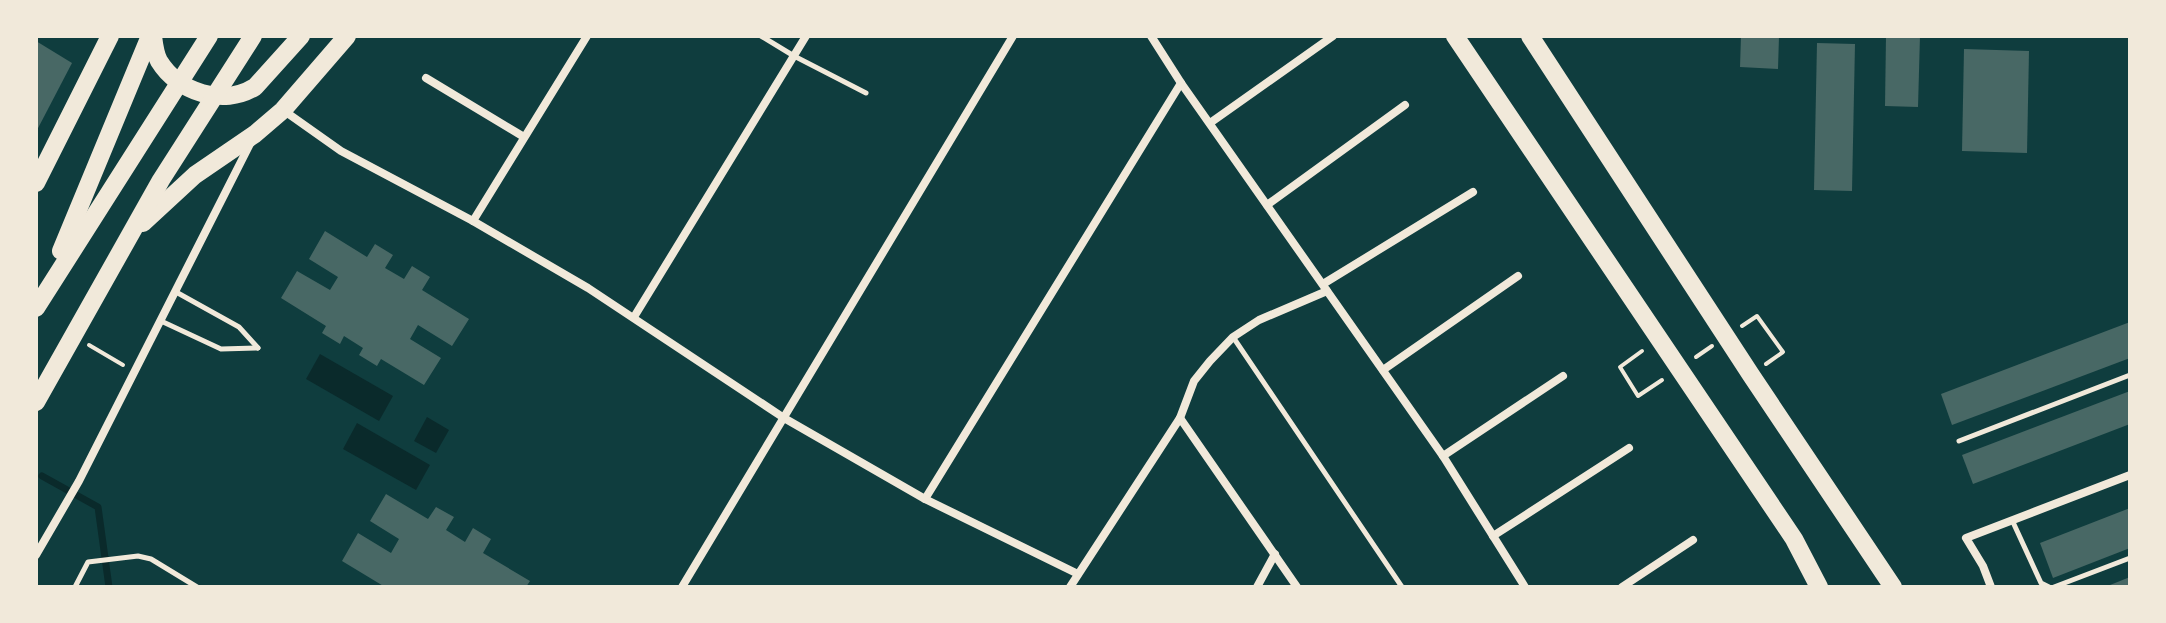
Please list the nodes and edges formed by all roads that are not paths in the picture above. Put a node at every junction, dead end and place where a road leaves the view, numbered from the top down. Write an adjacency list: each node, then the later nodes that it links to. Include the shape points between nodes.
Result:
1 (110, 36): 28 (highway)
2 (134, 36): 17 (highway)
3 (151, 36): 17 (highway); 19 (highway, via 157,59 193,90 219,96 245,93)
4 (209, 36): 36 (highway)
5 (253, 36): 32 (highway)
6 (292, 36): 19 (highway)
7 (301, 36): 19 (highway)
8 (347, 36): 24 (highway)
9 (587, 36): 27 (street)
10 (761, 36): 18 (lane)
11 (806, 36): 18 (street)
12 (1013, 36): 44 (street)
13 (1151, 36): 21 (street)
14 (1333, 36): 25 (street)
15 (1455, 36): 67 (highway, via 1794,539)
16 (1530, 36): 68 (highway)
17 (142, 55): 36 (highway)
18 (794, 56): 22 (lane); 37 (street)
19 (264, 78)
20 (426, 78): 27 (street)
21 (1181, 83): 25 (street); 50 (street)
22 (866, 93)
23 (1405, 105): 30 (street)
24 (283, 110): 26 (highway); 31 (street, via 341,151)
25 (1210, 123): 30 (street)
26 (255, 134): 32 (highway, via 195,175); 35 (street)
27 (524, 137): 31 (street)
28 (36, 183)
29 (1473, 192): 34 (street)
30 (1267, 205): 34 (street)
31 (473, 221): 37 (street)
32 (127, 239): 43 (highway)
33 (1518, 276): 40 (street)
34 (1325, 288): 39 (street); 40 (street)
35 (175, 292): 38 (street); 38 (lane, via 239,327 258,348 221,349)
36 (39, 303)
37 (634, 317): 44 (street)
38 (160, 321): 55 (street)
39 (1233, 337): 45 (street, via 1194,381); 64 (lane)
40 (1383, 370): 48 (street)
41 (2130, 375): 46 (lane)
42 (1563, 376): 48 (street)
43 (36, 402)
44 (784, 418): 50 (street); 60 (street)
45 (1180, 418): 54 (street); 57 (street)
46 (1959, 441)
47 (1629, 448): 52 (street)
48 (1443, 456): 52 (street)
49 (2130, 475): 51 (street)
50 (925, 499): 57 (street)
51 (2012, 520): 69 (street, via 1966,538); 70 (lane, via 2041,583)
52 (1493, 536): 65 (street)
53 (1693, 540): 66 (street)
54 (1275, 554): 62 (street); 63 (street)
55 (36, 555)
56 (2130, 558): 70 (lane)
57 (1078, 574): 61 (street)
58 (75, 587): 59 (lane, via 88,562 138,556)
59 (197, 587)
60 (682, 587)
61 (1070, 587)
62 (1257, 587)
63 (1297, 587)
64 (1402, 587)
65 (1525, 587)
66 (1622, 587)
67 (1819, 587)
68 (1893, 587)
69 (1991, 587)
70 (2052, 587)

